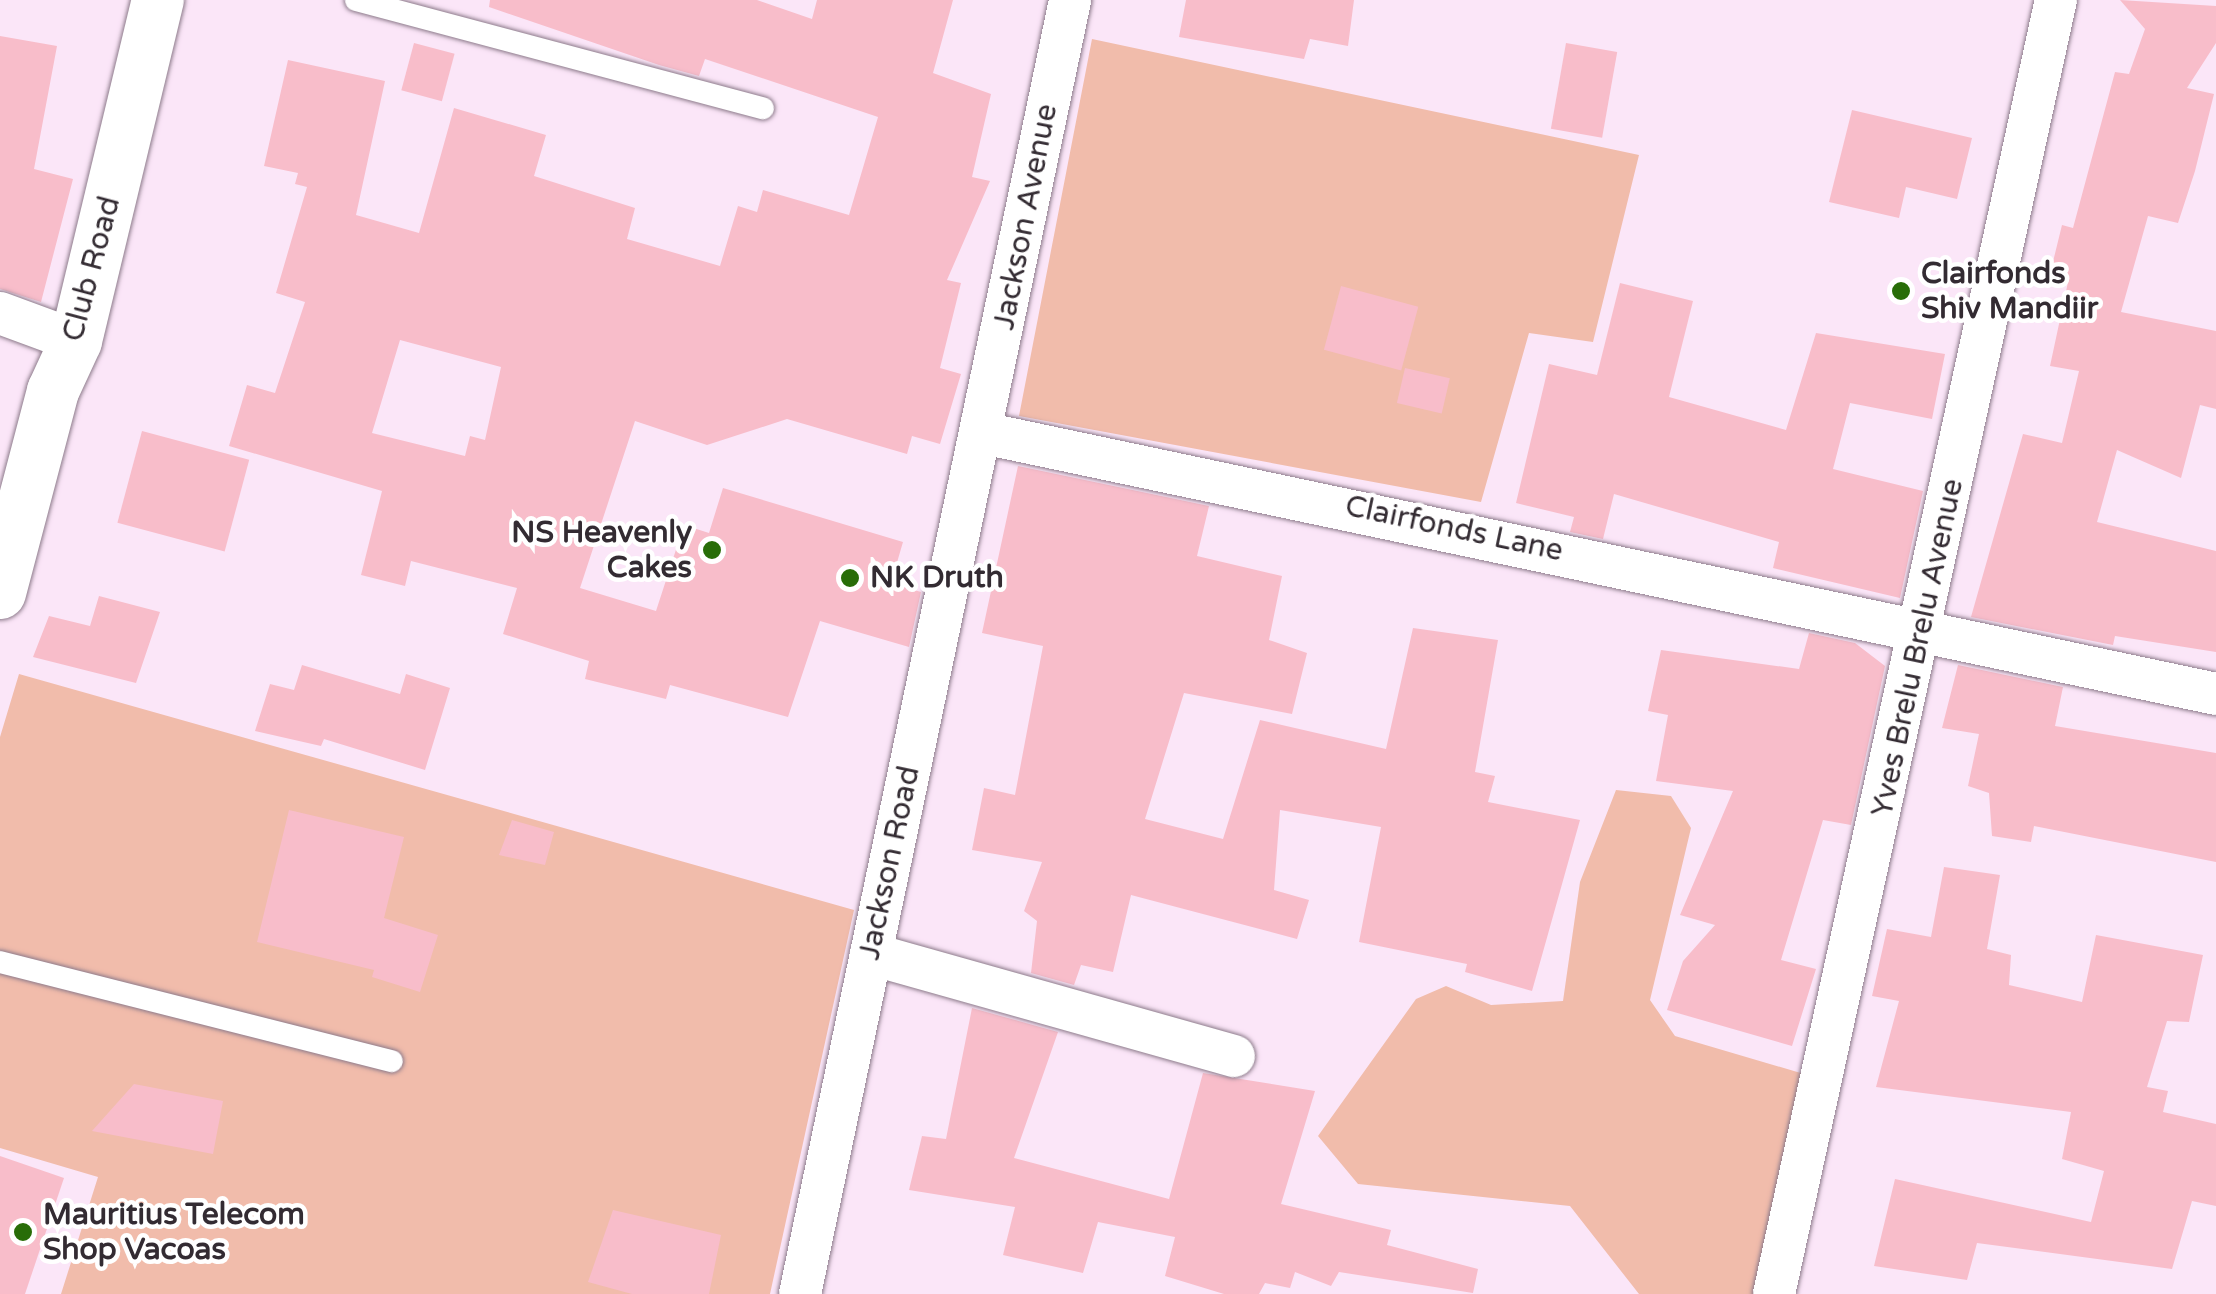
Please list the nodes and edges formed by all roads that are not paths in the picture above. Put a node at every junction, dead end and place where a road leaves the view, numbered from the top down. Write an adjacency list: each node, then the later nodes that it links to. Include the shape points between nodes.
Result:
1 (158, 0): 7 (street, Club Road)
2 (356, 0): 5 (lane)
3 (1070, 0): 8 (street, Jackson Avenue)
4 (2056, 0): 10 (street, Yves Brelu Brelu Avenue)
5 (763, 108)
6 (0, 313): 7 (street)
7 (76, 341): 9 (street, Club Road, via 52,390)
8 (982, 433): 10 (street, Clairfonds Lane); 12 (street, Jackson Road)
9 (0, 594)
10 (1924, 626): 11 (street, Clairfonds Lane); 17 (street, Yves Brelu Brelu Avenue)
11 (2216, 694)
12 (871, 954): 14 (street); 16 (street, Jackson Road)
13 (0, 962): 15 (lane)
14 (1234, 1056)
15 (392, 1061)
16 (800, 1294)
17 (1774, 1294)

